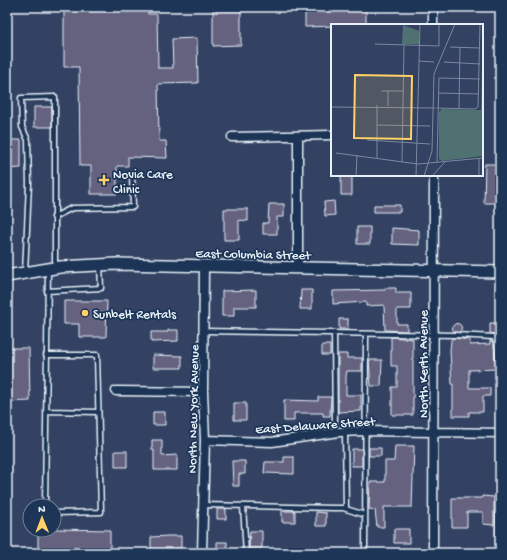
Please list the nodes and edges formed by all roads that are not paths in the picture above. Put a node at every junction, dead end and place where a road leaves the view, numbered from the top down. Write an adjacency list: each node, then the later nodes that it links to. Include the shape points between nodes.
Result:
1 (433, 7): 2 (street)
2 (433, 24)
3 (331, 135): 4 (street)
4 (298, 136): 5 (street); 11 (street)
5 (232, 137)
6 (132, 174): 8 (lane, via 133,207 72,208)
7 (434, 176): 13 (street, North Kerth Avenue)
8 (54, 217): 12 (lane); 15 (lane, via 55,96 21,98 22,127 28,140)
9 (100, 264): 10 (main road, East Columbia Street); 12 (main road, East Columbia Street); 17 (lane, via 101,288)
10 (204, 266): 11 (main road, East Columbia Street); 18 (street, North New York Avenue)
11 (298, 268): 13 (main road, East Columbia Street)
12 (51, 269): 15 (main road, East Columbia Street); 17 (lane)
13 (434, 271): 14 (main road, East Columbia Street); 21 (street, North Kerth Avenue)
14 (500, 272)
15 (25, 273): 16 (main road, East Columbia Street)
16 (7, 276)
17 (47, 291): 22 (lane)
18 (204, 331): 19 (lane); 24 (street, North New York Avenue)
19 (334, 333): 20 (lane); 30 (lane)
20 (366, 334): 21 (lane); 27 (lane)
21 (434, 335): 29 (street, North Kerth Avenue); 31 (lane, via 494,338 497,343)
22 (46, 355): 25 (lane); 26 (lane, via 97,355)
23 (116, 391): 24 (street)
24 (203, 392): 32 (street, North New York Avenue)
25 (46, 411): 26 (lane); 33 (lane)
26 (98, 412): 37 (lane, via 101,512)
27 (366, 431): 28 (street, East Delaware Street); 29 (street, East Delaware Street); 38 (lane)
28 (345, 432): 30 (street, East Delaware Street); 36 (lane)
29 (434, 432): 31 (street, East Delaware Street); 42 (street, North Kerth Avenue)
30 (335, 433): 32 (street, East Delaware Street, via 272,442)
31 (500, 433): 43 (lane)
32 (204, 440): 34 (street, North New York Avenue)
33 (45, 498)
34 (202, 505): 35 (lane); 39 (street, North New York Avenue)
35 (243, 506): 36 (lane); 40 (lane)
36 (346, 509): 38 (lane)
37 (62, 513)
38 (365, 515): 41 (lane)
39 (202, 553)
40 (246, 553)
41 (365, 553)
42 (433, 553)
43 (498, 553)

